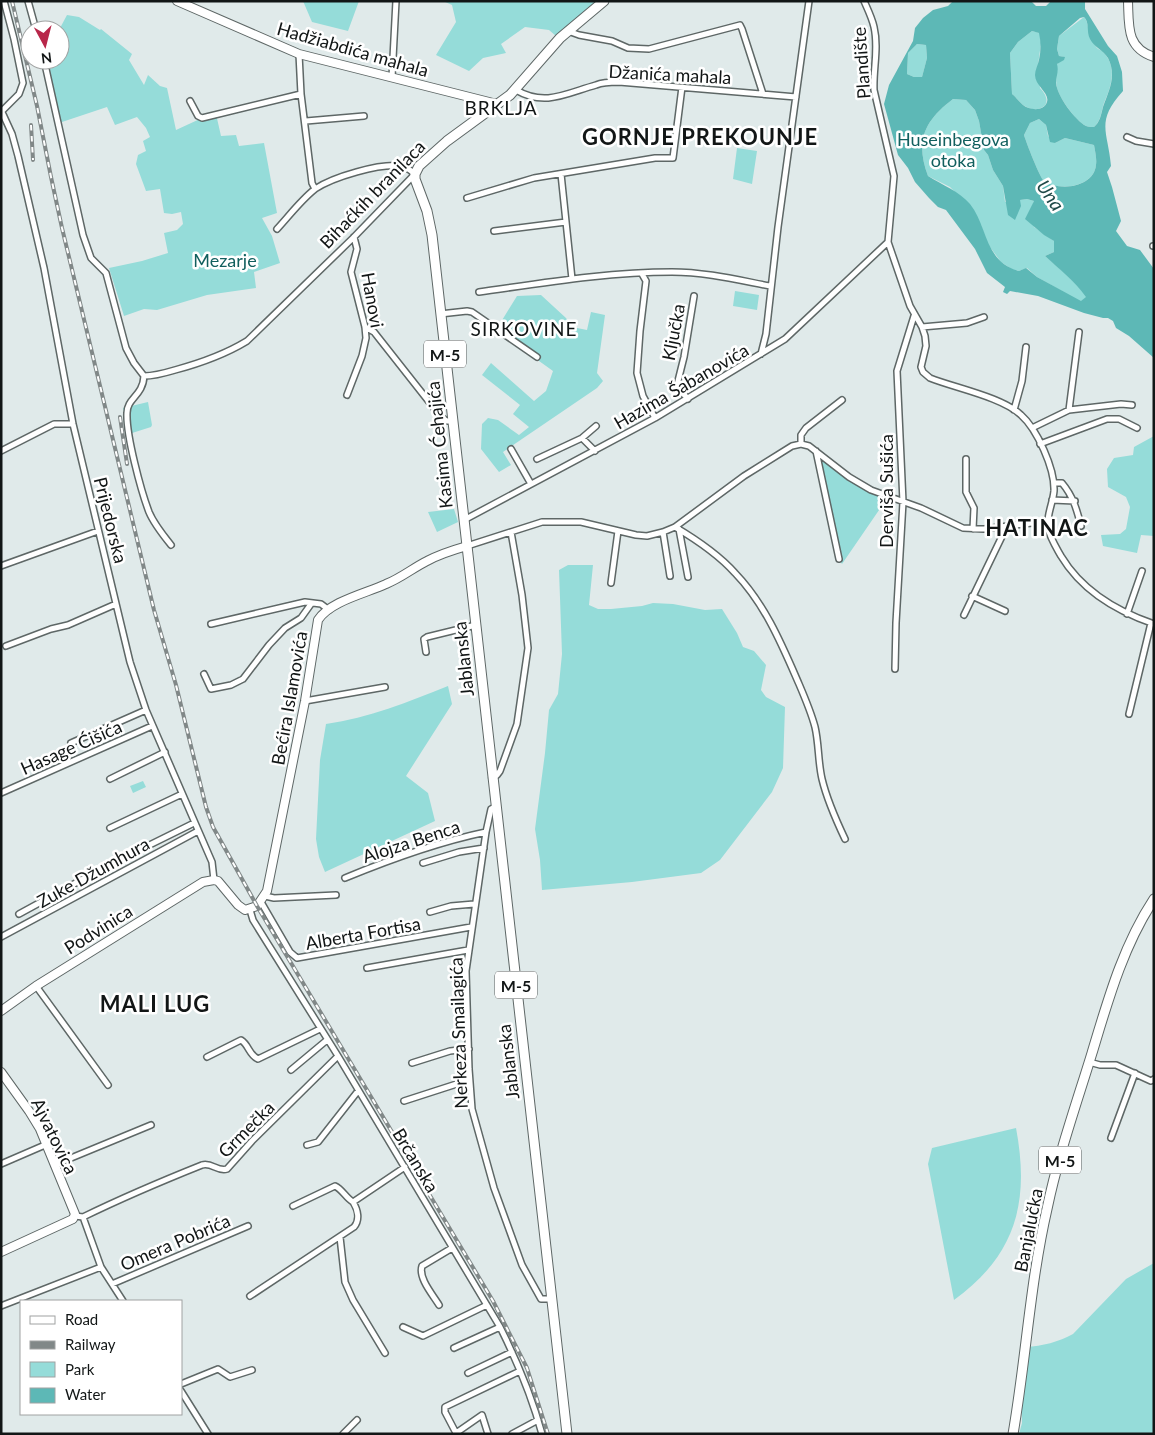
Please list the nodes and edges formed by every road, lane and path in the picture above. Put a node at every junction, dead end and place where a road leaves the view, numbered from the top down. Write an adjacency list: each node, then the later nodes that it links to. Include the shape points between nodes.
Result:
1 (4, 1): 23 (street, via 23,87)
2 (28, 1): 10 (street)
3 (177, 1): 9 (street, Hadžiabdića mahala)
4 (396, 1): 15 (street)
5 (604, 1): 11 (main road, Bihaćkih branilaca)
6 (810, 1): 20 (street)
7 (864, 1): 36 (street, Plandište, via 874,26 874,90 894,176)
8 (1128, 1): 13 (street, via 1132,42 1143,53)
9 (189, 4): 12 (street, Hadžiabdića mahala)
10 (33, 20)
11 (568, 31): 17 (main road, Bihaćkih branilaca); 19 (street, via 628,48 649,49 740,25)
12 (299, 54): 15 (street, Hadžiabdića mahala); 18 (street)
13 (1152, 56)
14 (46, 70): 51 (street, via 91,258 106,273 126,348)
15 (392, 77): 22 (street, Hadžiabdića mahala)
16 (682, 87): 17 (street, Džanića mahala, via 620,82 598,84 543,99 532,98); 19 (street, Džanića mahala); 29 (street, via 673,158)
17 (516, 90): 22 (main road, Bihaćkih branilaca)
18 (301, 94): 21 (street, via 202,118); 25 (street)
19 (763, 94): 20 (street, Džanića mahala)
20 (796, 96): 39 (street)
21 (190, 101)
22 (497, 104): 28 (main road, Bihaćkih branilaca, via 447,141 419,166)
23 (2, 111): 60 (street, Prijedorska, via 12,134 44,268)
24 (364, 116): 25 (street)
25 (306, 121): 30 (street)
26 (1127, 137): 27 (street)
27 (1154, 144)
28 (415, 174): 30 (street, via 400,166 359,171); 35 (street, Bihaćkih branilaca); 42 (main road, Kasima Ćehajića / M-5, via 416,186 430,222)
29 (561, 174): 31 (street, via 534,178); 32 (street)
30 (315, 189): 33 (street)
31 (467, 198)
32 (566, 222): 34 (street); 38 (street)
33 (277, 230)
34 (494, 230)
35 (354, 237): 45 (street, Hanovi, via 358,249 351,272); 51 (street, Bihaćkih branilaca, via 247,341 208,360)
36 (888, 242): 43 (street); 49 (street, Hazima Šabanovića, via 785,339)
37 (642, 274): 38 (street); 39 (street, via 703,274); 58 (street, via 646,281 638,383)
38 (572, 279): 40 (street)
39 (770, 286): 49 (street)
40 (479, 292)
41 (694, 296): 53 (street, Ključka, via 678,381 680,390)
42 (440, 314): 50 (street, via 472,312); 59 (main road, Kasima Ćehajića / M-5)
43 (914, 316): 46 (street); 77 (street, Derviša Sušića, via 897,371)
44 (984, 317): 46 (street, via 967,323)
45 (365, 327): 52 (street, Hanovi, via 362,356); 59 (street, via 374,332 441,417)
46 (922, 327): 56 (street, via 926,346 921,367 926,375)
47 (1079, 332): 57 (street)
48 (1026, 346): 56 (street, via 1022,381)
49 (761, 354): 53 (street, Hazima Šabanovića)
50 (537, 357)
51 (144, 376): 89 (street, via 144,385 127,409 129,434 150,514)
52 (347, 396)
53 (688, 399): 58 (street, Hazima Šabanovića)
54 (842, 400): 65 (street, via 806,428 801,435)
55 (1132, 405): 57 (street)
56 (1014, 410): 62 (street)
57 (1069, 410): 62 (street)
58 (655, 418): 69 (street, Hazima Šabanovića)
59 (452, 421): 78 (main road, Kasima Ćehajića / M-5)
60 (73, 424): 68 (street, via 54,424); 84 (street, Prijedorska)
61 (596, 426): 64 (street)
62 (1032, 428): 66 (street)
63 (1136, 428): 66 (street, via 1119,419 1102,420)
64 (582, 438): 69 (street); 71 (street)
65 (801, 444): 70 (street); 82 (street, via 792,446 744,476)
66 (1040, 444): 73 (street)
67 (511, 449): 74 (street)
68 (1, 451)
69 (595, 451): 74 (street, Hazima Šabanovića)
70 (816, 451): 77 (street, via 871,490); 90 (street)
71 (538, 459)
72 (966, 459): 83 (street, via 966,490 973,503)
73 (1054, 483): 75 (street); 76 (street, via 1064,484)
74 (531, 484): 78 (street, Hazima Šabanovića)
75 (1052, 500): 76 (street); 79 (street)
76 (1074, 501): 81 (street)
77 (903, 502): 83 (street, via 951,524); 108 (street, Derviša Sušića)
78 (464, 520): 88 (main road, Kasima Ćehajića / M-5)
79 (1048, 521): 80 (street); 101 (street, via 1051,538 1075,576 1102,599)
80 (1007, 526): 83 (street); 96 (street)
81 (1081, 526)
82 (677, 528): 87 (street); 94 (street); 126 (street, via 736,573 766,615 812,716 822,778)
83 (973, 529)
84 (98, 531): 91 (street); 97 (street, Prijedorska)
85 (618, 531): 86 (street, via 581,522 556,521); 87 (street, via 647,536); 95 (street)
86 (511, 532): 88 (street); 118 (street, via 528,648 517,724 500,771)
87 (663, 532): 93 (street)
88 (467, 541): 99 (street, Bećira Islamovića, via 387,584); 105 (main road, Jablanska / M-5)
89 (170, 545)
90 (839, 559)
91 (1, 566)
92 (1142, 571): 101 (street)
93 (670, 576)
94 (688, 577)
95 (611, 583)
96 (972, 596): 100 (street); 102 (street)
97 (116, 604): 106 (street, via 68,626); 112 (street, Prijedorska)
98 (311, 604): 99 (street, via 321,604); 103 (street, via 305,602); 109 (street, via 301,618 285,628 238,683 210,689)
99 (329, 610): 111 (street, Bećira Islamovića, via 318,620)
100 (1005, 611)
101 (1127, 614): 104 (street)
102 (964, 615)
103 (211, 624)
104 (1152, 624): 113 (street)
105 (476, 625): 107 (street, via 427,637 424,639); 118 (main road, Jablanska / M-5)
106 (6, 646)
107 (426, 652)
108 (895, 669)
109 (204, 674)
110 (385, 687): 111 (street)
111 (305, 701): 132 (street, Bećira Islamovića)
112 (146, 710): 114 (street, Prijedorska); 115 (street)
113 (1129, 714)
114 (152, 726): 116 (street, Prijedorska); 119 (street, Hasage Ćišića)
115 (71, 743)
116 (165, 752): 117 (street); 120 (street, Prijedorska)
117 (110, 778)
118 (492, 778): 121 (main road, Jablanska / M-5)
119 (1, 793)
120 (182, 794): 122 (street, Prijedorska); 123 (street)
121 (496, 807): 125 (street, Nerkeza Smailagića, via 491,809); 177 (main road, Jablanska / M-5)
122 (194, 822): 124 (street, Prijedorska); 138 (street)
123 (110, 828)
124 (198, 831): 130 (street, Prijedorska, via 212,862); 140 (street, Zuke Džumhura)
125 (486, 832): 127 (street, Nerkeza Smailagića); 129 (street, Alojza Benca, via 457,838)
126 (845, 840)
127 (484, 848): 128 (street); 134 (street, Nerkeza Smailagića)
128 (423, 863)
129 (345, 878)
130 (214, 880): 135 (street, via 242,908); 143 (street, Podvinica, via 196,886)
131 (336, 895): 132 (street)
132 (263, 899): 135 (street); 139 (street, Alberta Fortisa, via 290,952 297,958)
133 (1154, 899): 136 (main road, Banjalučka / M-5)
134 (474, 904): 137 (street); 139 (street, Nerkeza Smailagića)
135 (250, 910): 145 (street, Brčanska)
136 (1150, 911): 150 (main road, Banjalučka / M-5, via 1123,959)
137 (430, 912)
138 (19, 914)
139 (471, 927): 141 (street, Nerkeza Smailagića)
140 (1, 937)
141 (468, 950): 142 (street); 147 (street, Nerkeza Smailagića)
142 (367, 968)
143 (36, 986): 144 (street, Podvinica); 157 (street)
144 (1, 1011)
145 (320, 1029): 146 (street, Brčanska); 149 (street, via 258,1059 241,1040)
146 (327, 1040): 148 (street, Brčanska); 152 (street)
147 (469, 1049): 151 (street, via 450,1051); 156 (street, Nerkeza Smailagića)
148 (338, 1056): 158 (street, Brčanska); 169 (street, Grmečka, via 227,1170 202,1165)
149 (207, 1057)
150 (1089, 1062): 154 (street, via 1116,1065); 200 (main road, Banjalučka / M-5, via 1046,1210)
151 (412, 1063)
152 (291, 1070)
153 (1, 1072): 162 (street, Ajvatovica, via 40,1129)
154 (1135, 1073): 155 (street, via 1151,1081); 161 (street)
155 (1154, 1079)
156 (469, 1080): 159 (street); 177 (street, Nerkeza Smailagića, via 472,1109 494,1188 522,1265 541,1299)
157 (108, 1085)
158 (358, 1091): 163 (street, via 318,1142); 166 (street, Brčanska)
159 (404, 1101)
160 (151, 1124): 165 (street)
161 (1111, 1138)
162 (45, 1145): 164 (street); 165 (street, Ajvatovica)
163 (307, 1145)
164 (1, 1164)
165 (54, 1164): 169 (street, Ajvatovica)
166 (405, 1167): 167 (street); 172 (street, Brčanska)
167 (353, 1202): 168 (street, via 335,1186); 171 (street, via 356,1224)
168 (293, 1206)
169 (79, 1217): 173 (street); 174 (street, Ajvatovica)
170 (248, 1226): 175 (street, Omera Pobrića)
171 (340, 1236): 176 (street); 186 (street, via 346,1282 353,1300)
172 (452, 1248): 179 (street, via 421,1269); 181 (street, Brčanska)
173 (1, 1252)
174 (101, 1267): 175 (street, Ajvatovica); 180 (street)
175 (112, 1284): 178 (street, Ajvatovica)
176 (250, 1296)
177 (552, 1299): 199 (main road, Jablanska / M-5)
178 (122, 1300)
179 (439, 1305)
180 (1, 1306)
181 (487, 1306): 182 (street, via 422,1336); 183 (street, Brčanska)
182 (403, 1327)
183 (500, 1327): 184 (street); 185 (street, Brčanska)
184 (454, 1348)
185 (512, 1352): 188 (street, Brčanska); 189 (street)
186 (385, 1353)
187 (252, 1370): 190 (street, via 230,1377 218,1370)
188 (520, 1371): 193 (street, Brčanska); 196 (street, via 447,1405 445,1412 456,1433 482,1416)
189 (468, 1374)
190 (182, 1384)
191 (182, 1393): 194 (street)
192 (357, 1420): 195 (street)
193 (538, 1420): 197 (street); 198 (street, Brčanska)
194 (208, 1434)
195 (344, 1434)
196 (488, 1434)
197 (512, 1434)
198 (542, 1434)
199 (567, 1434)
200 (1013, 1434)

